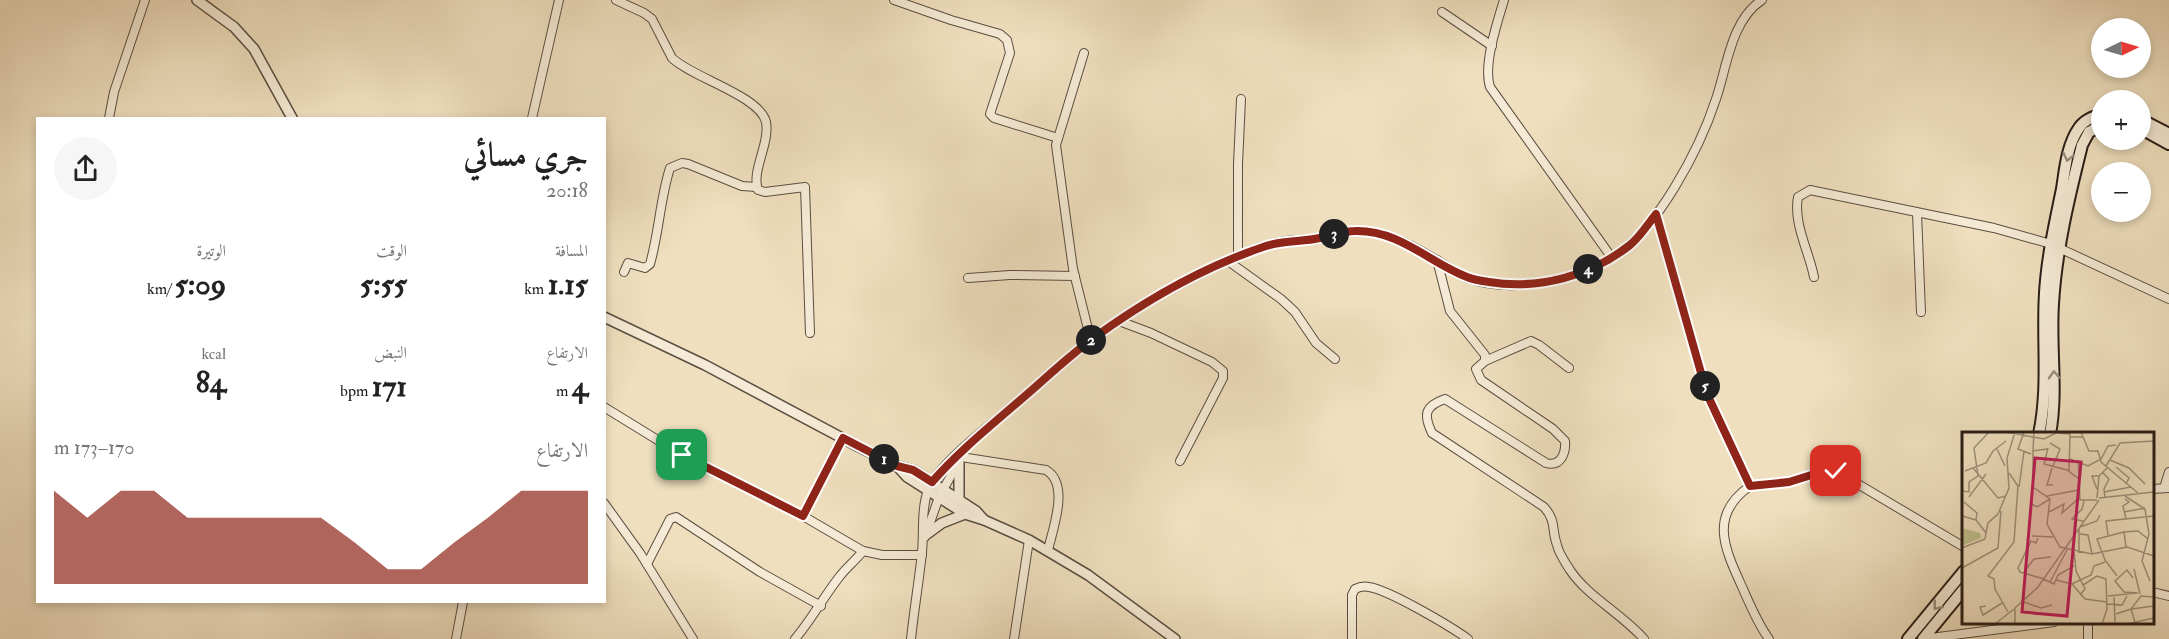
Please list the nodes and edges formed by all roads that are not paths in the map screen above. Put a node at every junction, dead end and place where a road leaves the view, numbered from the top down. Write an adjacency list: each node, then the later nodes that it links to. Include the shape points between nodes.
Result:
1 (145, 0): 12 (street)
2 (197, 0): 13 (street, via 234,27 254,49)
3 (559, 0): 14 (street)
4 (616, 0): 22 (street, via 652,19 677,63 760,111 766,132)
5 (894, 0): 20 (street, via 1000,34 1010,53 990,114)
6 (1504, 0): 9 (street)
7 (1762, 0): 24 (street, via 1745,15 1703,135)
8 (1442, 12): 9 (street)
9 (1492, 46): 27 (street, via 1490,87)
10 (1084, 53): 20 (street)
11 (1241, 99): 26 (street)
12 (109, 117)
13 (291, 117)
14 (532, 117)
15 (2091, 119): 25 (main road, one-way to 25, via 2073,138)
16 (2151, 125): 19 (main road)
17 (2091, 131): 25 (main road, via 2082,145)
18 (2151, 134): 21 (main road)
19 (2169, 134)
20 (1058, 138): 31 (street)
21 (2169, 144)
22 (756, 187): 30 (street, via 742,186 688,164 670,168 651,264 645,268 628,263); 38 (street, via 760,192 803,186 806,190)
23 (1917, 213): 25 (street, via 1994,228); 32 (street, via 1810,190 1804,192 1798,196 1798,221); 35 (street)
24 (1656, 214): 27 (street, via 1632,244); 53 (street, via 1707,394)
25 (2055, 246): 34 (street); 44 (main road, via 2045,291)
26 (1238, 256): 28 (street, via 1280,242 1356,231 1393,237); 29 (street)
27 (1612, 258): 28 (street, via 1575,276 1520,285 1468,278)
28 (1437, 260): 41 (street, via 1449,311 1482,350)
29 (1228, 261): 37 (street); 40 (street, via 1281,299 1316,343)
30 (624, 272)
31 (1075, 276): 33 (street); 39 (street)
32 (1814, 277)
33 (968, 278)
34 (2169, 299)
35 (1921, 312)
36 (606, 318): 47 (street)
37 (1119, 321): 39 (street); 50 (street, via 1212,362 1223,371 1223,378)
38 (810, 333)
39 (1091, 340): 48 (street)
40 (1335, 358)
41 (1485, 361): 42 (street, via 1530,341); 83 (street, via 1476,369 1481,380 1561,436 1565,441 1562,459 1552,465 1546,463 1445,399 1426,413 1432,433 1544,507 1552,516 1556,544 1575,578)
42 (1569, 368)
43 (606, 408): 59 (street, via 682,455)
44 (2048, 412): 45 (main road); 46 (main road)
45 (2040, 432)
46 (2050, 432)
47 (843, 438): 52 (street); 59 (street)
48 (964, 448): 49 (street); 52 (street)
49 (960, 459): 55 (street); 56 (street); 64 (street, via 1051,473 1059,495)
50 (1180, 461)
51 (2169, 472): 54 (street)
52 (930, 486): 55 (street); 61 (street)
53 (1750, 486): 63 (street, via 1836,471); 84 (street, via 1736,498 1725,516 1723,537 1752,609)
54 (2166, 488)
55 (941, 493): 56 (street); 58 (street); 61 (street)
56 (959, 500): 60 (street)
57 (606, 506): 67 (street)
58 (965, 514): 60 (street); 61 (street, via 942,523)
59 (803, 516): 65 (street)
60 (984, 520): 62 (street)
61 (925, 537): 66 (street)
62 (1029, 540): 64 (street); 79 (street)
63 (1962, 546)
64 (1048, 550): 80 (street, via 1088,574)
65 (863, 551): 66 (street); 73 (street)
66 (922, 555): 78 (street)
67 (647, 564): 73 (street, via 670,519 676,517); 76 (street)
68 (1962, 574): 85 (main road, one-way to 85)
69 (1962, 591): 86 (main road)
70 (2154, 592): 71 (street)
71 (2169, 596)
72 (463, 603): 75 (street)
73 (821, 606): 77 (street)
74 (2039, 624): 86 (street)
75 (456, 639)
76 (693, 639)
77 (795, 639)
78 (911, 639)
79 (1014, 639)
80 (1175, 639)
81 (1352, 639): 82 (street, via 1352,594 1361,587 1384,592)
82 (1468, 639)
83 (1644, 639)
84 (1769, 639)
85 (1908, 639)
86 (1923, 639)

